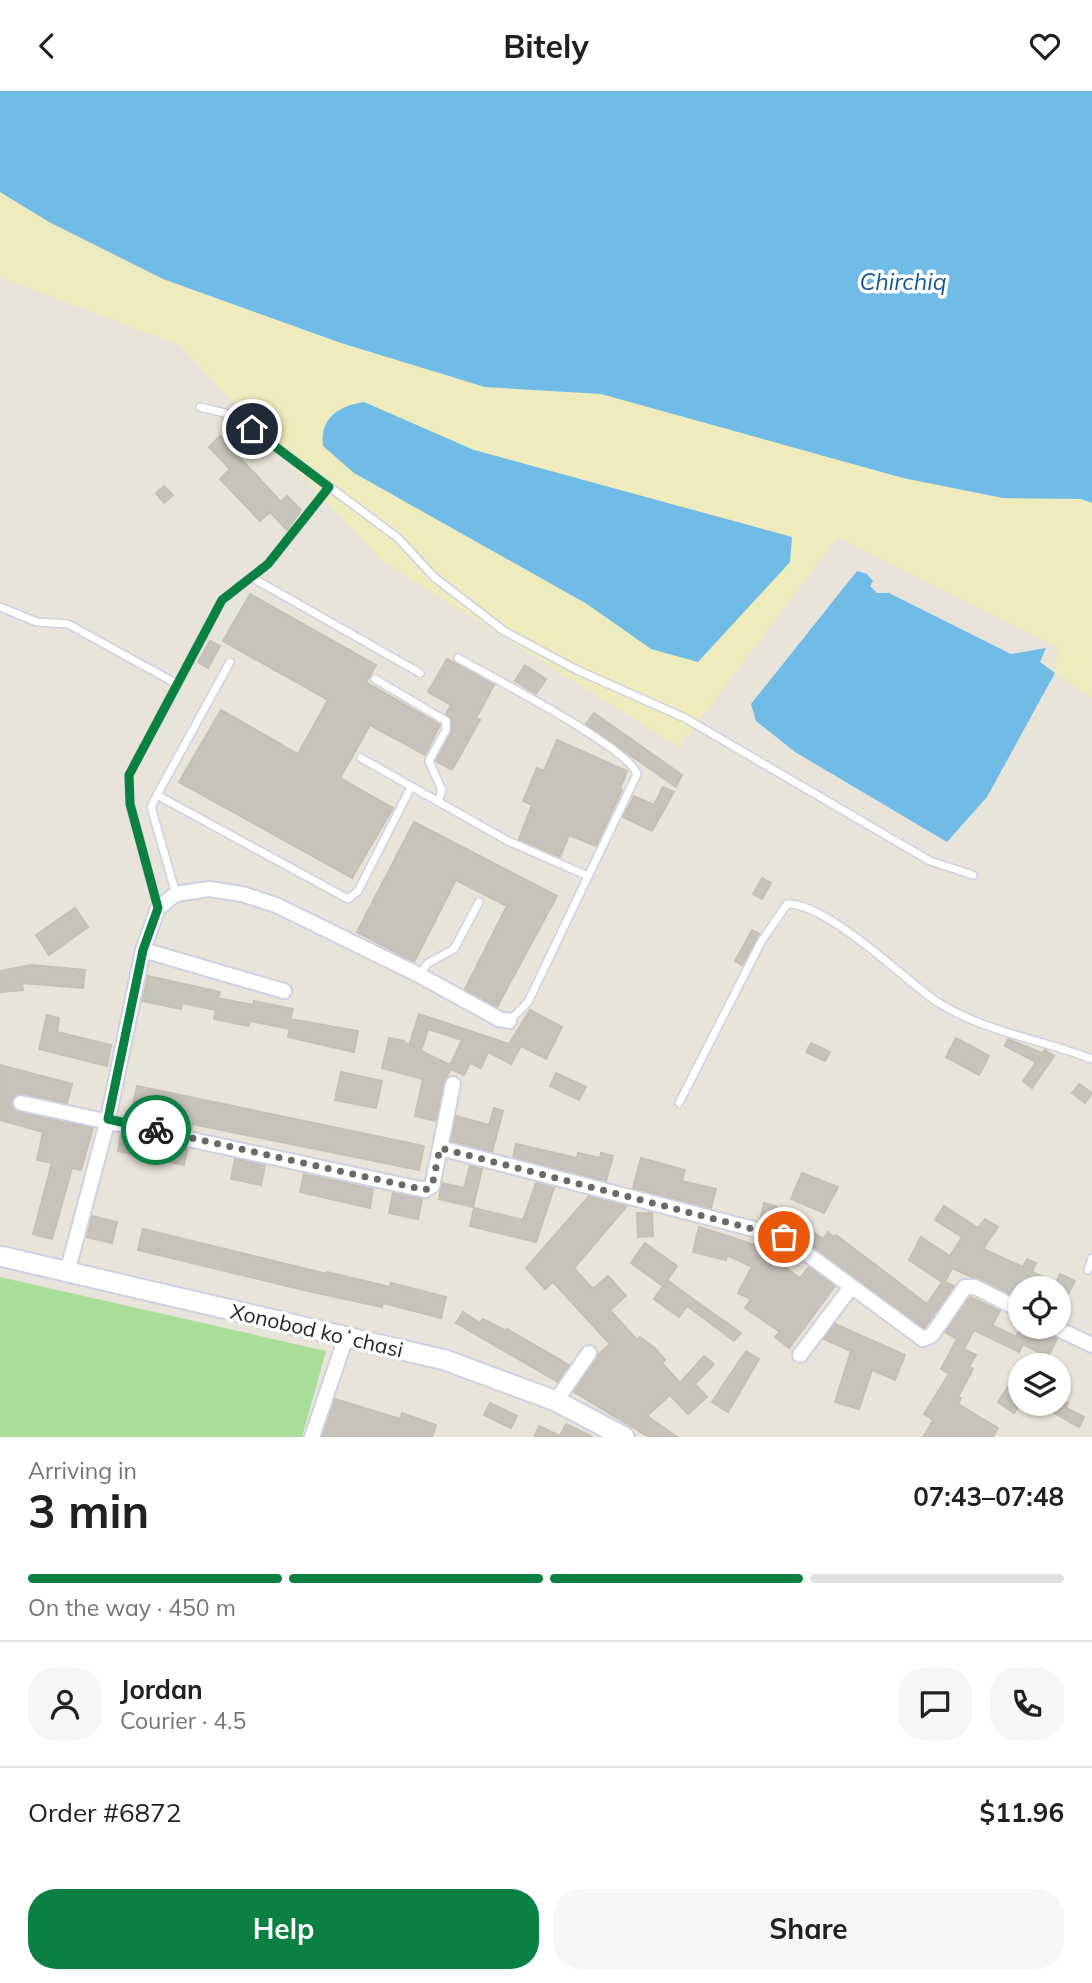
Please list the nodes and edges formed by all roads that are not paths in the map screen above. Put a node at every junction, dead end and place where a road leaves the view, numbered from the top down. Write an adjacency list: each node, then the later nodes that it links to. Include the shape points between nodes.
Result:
1 (200, 407): 2 (lane, via 233,415)
2 (329, 487): 3 (lane, via 268,564); 15 (lane, via 398,538 434,577 504,631 577,670 685,717 930,861)
3 (251, 577): 7 (lane); 9 (lane, via 222,600)
4 (0, 607): 9 (lane, via 37,622 68,624)
5 (458, 658): 14 (lane, via 566,719 635,768 635,779)
6 (230, 662): 12 (lane)
7 (421, 673)
8 (375, 679): 13 (lane, via 446,721 446,730 429,761 442,790)
9 (177, 684): 18 (lane, via 135,762 128,792)
10 (361, 758): 11 (lane)
11 (411, 787): 12 (lane, via 358,891 348,899); 13 (lane)
12 (157, 795): 16 (lane, via 150,807)
13 (438, 802): 14 (lane, via 508,841)
14 (588, 876): 22 (lane, via 528,1002)
15 (973, 876)
16 (176, 894): 18 (street); 20 (street, via 209,889 254,897)
17 (479, 902): 20 (lane, via 454,949 428,963)
18 (158, 908): 19 (street)
19 (143, 950): 21 (street); 27 (street)
20 (419, 975): 22 (street)
21 (284, 991)
22 (509, 1021)
23 (1092, 1059): 26 (lane, via 957,1012 934,1000 866,944 804,907 787,904 761,942)
24 (453, 1084): 28 (street)
25 (21, 1103): 27 (street)
26 (679, 1103)
27 (108, 1119): 28 (street, via 425,1190 432,1186); 32 (street)
28 (440, 1148): 33 (street, via 784,1237)
29 (0, 1256): 32 (main road, Xonobod koʻchasi)
30 (1092, 1258): 31 (lane)
31 (1088, 1270)
32 (67, 1273): 36 (main road, Xonobod koʻchasi)
33 (851, 1287): 34 (street, via 923,1339 932,1335 965,1287 975,1287); 39 (street)
34 (1008, 1304)
35 (1071, 1335): 37 (street)
36 (345, 1336): 40 (main road, Xonobod koʻchasi, via 470,1368); 41 (street)
37 (1092, 1345)
38 (589, 1353): 40 (street)
39 (800, 1355)
40 (556, 1401): 42 (main road, Xonobod koʻchasi)
41 (312, 1437)
42 (624, 1437)

